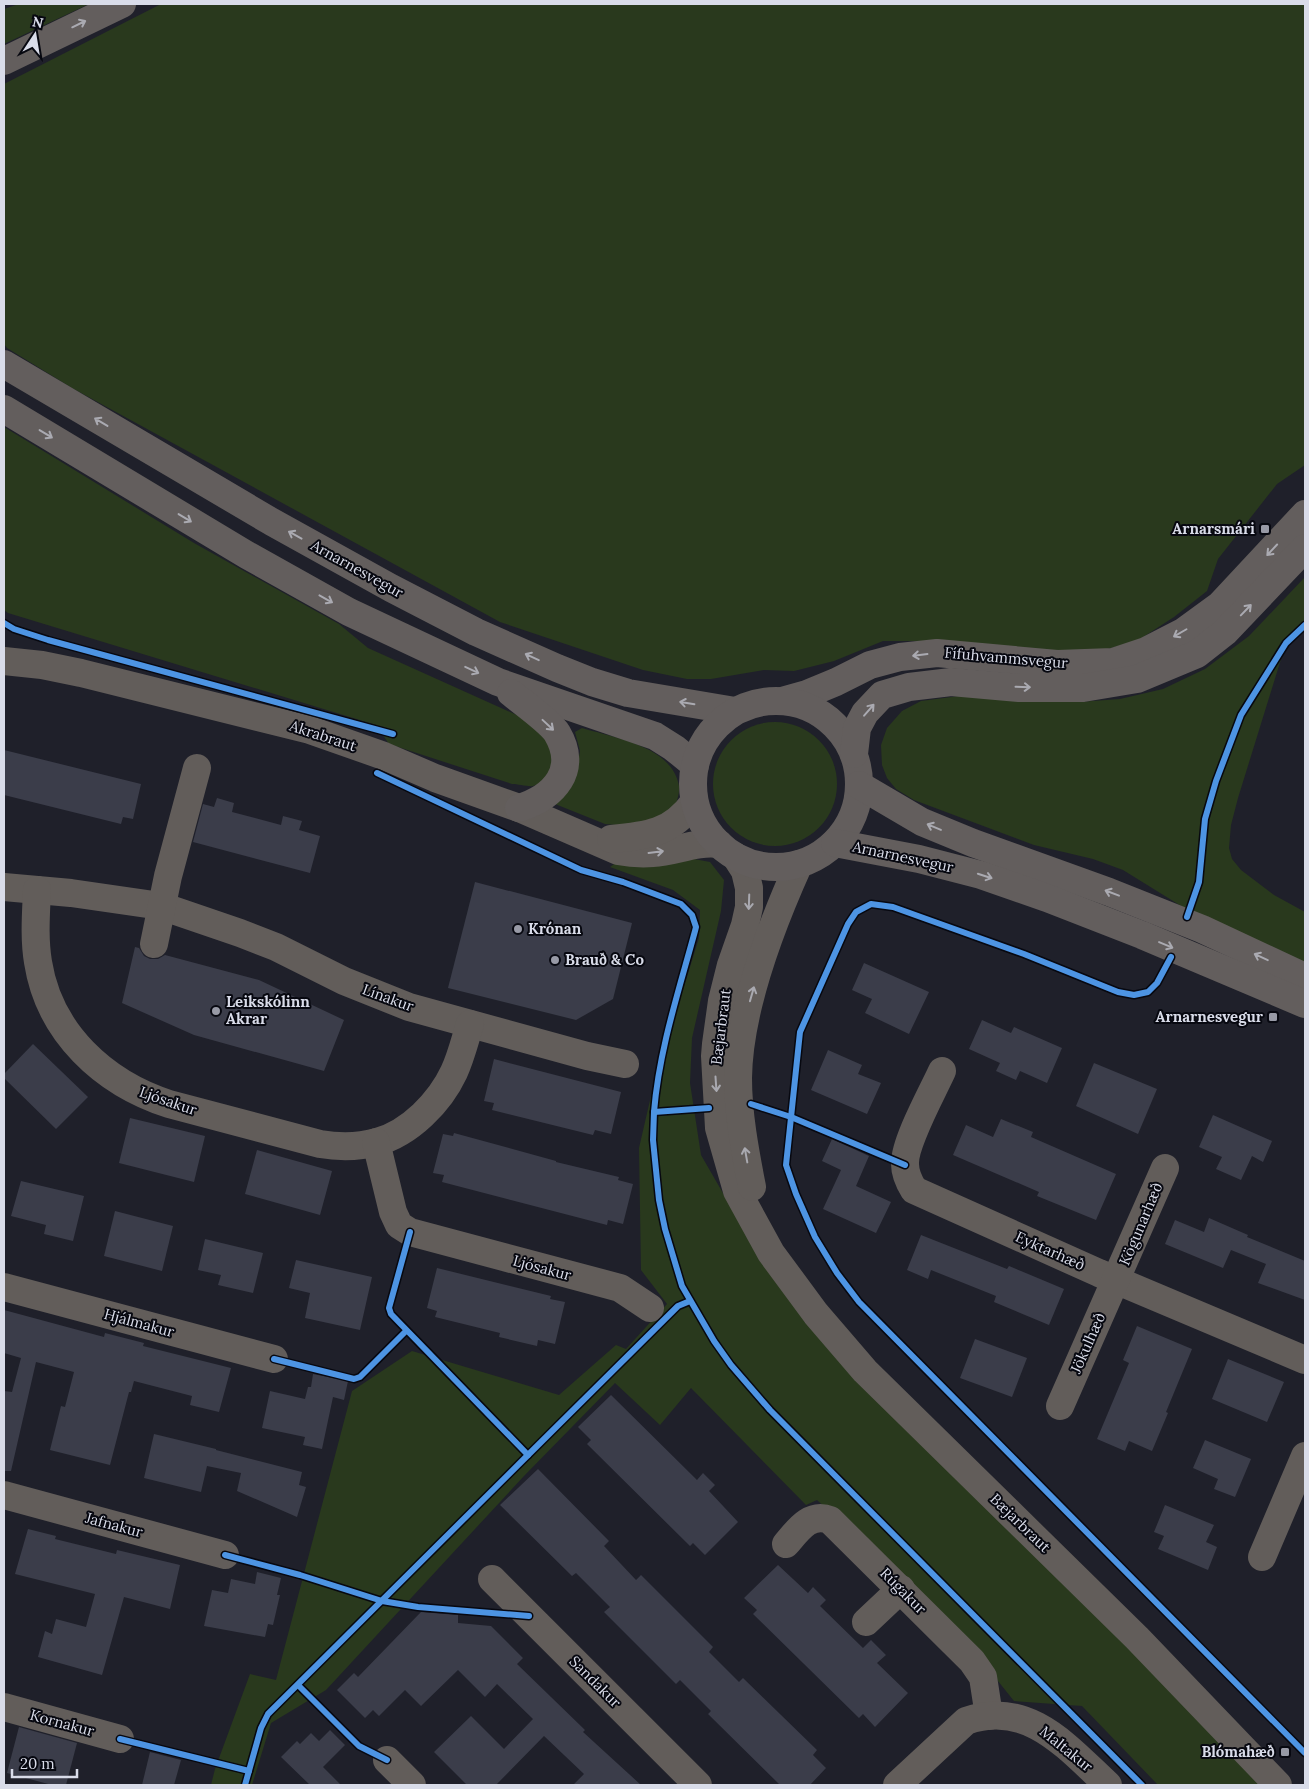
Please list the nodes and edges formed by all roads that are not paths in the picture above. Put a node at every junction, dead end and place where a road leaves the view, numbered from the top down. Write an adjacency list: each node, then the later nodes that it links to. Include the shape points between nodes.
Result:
1 (122, 4): 2 (main road, one-way to 1)
2 (4, 61)
3 (4, 364): 12 (main road, Arnarnesvegur, one-way to 3, via 628,693 557,668 476,632 272,522)
4 (4, 409): 10 (main road, one-way to 10, via 247,555 349,612)
5 (1305, 514): 11 (main road, Fífuhvammsvegur, one-way to 11, via 1220,605 1183,632 1146,651 1113,662 1057,664 937,653 900,657 870,665 807,694)
6 (1305, 548): 13 (main road, Fífuhvammsvegur, one-way to 6, via 857,728 865,713 882,696 909,687 950,682 1019,688 1083,688 1137,679 1197,654 1225,632)
7 (4, 650): 9 (street, Akrabraut)
8 (4, 661): 9 (street, Akrabraut)
9 (42, 665): 18 (street, Akrabraut, via 310,730)
10 (498, 682): 14 (main road, via 655,736); 18 (main road, one-way to 18, via 556,733 565,754 562,776 552,790 534,803)
11 (782, 701): 12 (main road, Arnarnesvegur, via 758,702); 13 (main road, Arnarnesvegur, via 805,706 826,717)
12 (735, 711): 14 (main road, Arnarnesvegur, via 717,725 703,743)
13 (854, 754): 16 (main road, Arnarnesvegur)
14 (695, 765): 17 (main road, Arnarnesvegur, via 692,783)
15 (196, 768): 25 (street)
16 (859, 786): 20 (main road, Arnarnesvegur, via 852,816); 27 (main road, Arnarnesvegur, one-way to 16, via 1202,929 922,822)
17 (694, 802): 19 (street, Akrabraut, via 687,813 658,833); 21 (main road, Arnarnesvegur, via 703,825)
18 (519, 808): 19 (street, Akrabraut)
19 (592, 840): 21 (street, Akrabraut, one-way to 21, via 634,854 654,854 706,842)
20 (835, 843): 22 (main road, Arnarnesvegur); 28 (main road, Arnarnesvegur, one-way to 28, via 981,875 1142,935)
21 (727, 850): 22 (main road, Arnarnesvegur, via 756,864 778,867); 34 (street, Bæjarbraut, one-way to 34, via 745,871 749,907 722,1001 714,1056 719,1128 737,1191)
22 (799, 864): 34 (street, Bæjarbraut, one-way to 22, via 752,1190 745,1147 738,1080 739,1054 750,1000 764,955)
23 (4, 887): 24 (street, Línakur)
24 (37, 890): 25 (street, Línakur); 32 (street, Ljósakur, via 38,964 51,1004 66,1032 94,1064 111,1077 149,1098 304,1141 336,1146)
25 (161, 906): 26 (street); 29 (street, Línakur, via 267,944 375,994)
26 (154, 944)
27 (1305, 977)
28 (1305, 1004)
29 (470, 1024): 30 (street, Línakur); 32 (street, Ljósakur, via 454,1072 436,1100 411,1124)
30 (625, 1064)
31 (942, 1071): 35 (street, Eyktarhæð, via 907,1148 905,1165 914,1190)
32 (376, 1142): 37 (street, Ljósakur, via 393,1212 399,1225 410,1232 620,1288)
33 (1165, 1168): 35 (street, Kögunarhæð)
34 (771, 1253): 57 (street, Bæjarbraut, via 816,1314 865,1371 1136,1638)
35 (1116, 1280): 39 (street, Eyktarhæð); 40 (street, Jökulhæð)
36 (4, 1286): 38 (street, Hjálmakur)
37 (650, 1308)
38 (274, 1359)
39 (1305, 1360)
40 (1060, 1406)
41 (1305, 1456): 45 (street)
42 (4, 1495): 44 (street, Jafnakur)
43 (786, 1544): 47 (street, Rúgakur, via 806,1523 824,1518 835,1524)
44 (225, 1555)
45 (1262, 1556)
46 (492, 1579): 54 (street, Sandakur)
47 (901, 1589): 48 (street); 50 (street, Rúgakur, via 972,1661 982,1677)
48 (866, 1622)
49 (4, 1708): 51 (street, Kornakur)
50 (990, 1716): 55 (street, Maltakur, via 966,1721); 56 (street, Maltakur, via 1038,1725)
51 (120, 1739)
52 (387, 1760): 53 (street)
53 (412, 1785)
54 (698, 1785)
55 (897, 1785)
56 (1108, 1785)
57 (1278, 1785)

